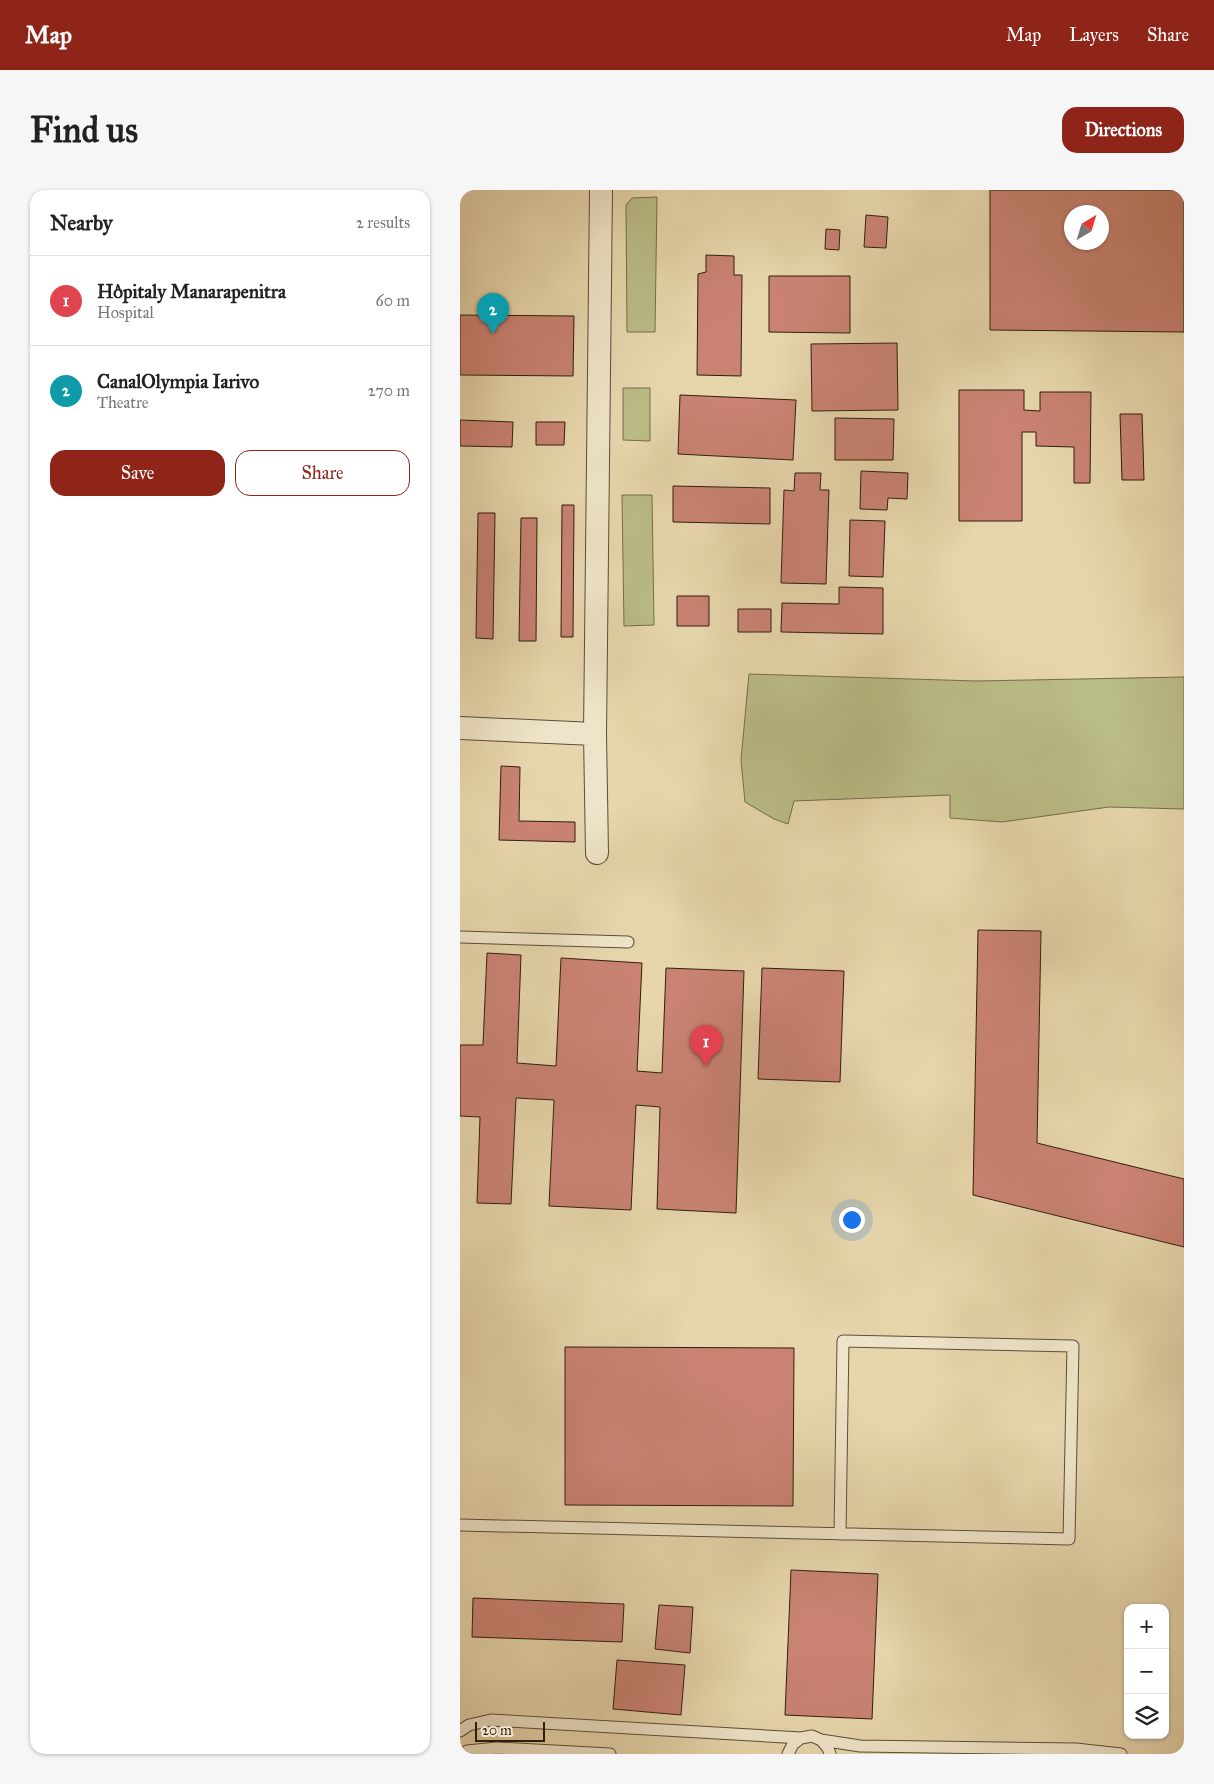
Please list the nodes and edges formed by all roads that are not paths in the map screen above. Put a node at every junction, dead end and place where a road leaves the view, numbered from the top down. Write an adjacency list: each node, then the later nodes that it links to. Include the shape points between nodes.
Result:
1 (601, 190): 3 (street)
2 (460, 728): 3 (street)
3 (595, 734): 4 (street)
4 (596, 853)
5 (460, 937): 6 (lane)
6 (628, 942)
7 (460, 1525): 8 (lane)
8 (840, 1534): 8 (lane, via 1069,1538 1072,1346 843,1341)
9 (460, 1731): 10 (lane, via 469,1725 491,1720)
10 (801, 1738): 11 (lane, via 812,1736); 15 (lane)
11 (821, 1740): 12 (lane); 16 (lane)
12 (860, 1746): 17 (lane); 18 (lane, via 1076,1750)
13 (460, 1754): 14 (lane, via 497,1748)
14 (610, 1754)
15 (788, 1754)
16 (830, 1754)
17 (847, 1754)
18 (1121, 1754)

